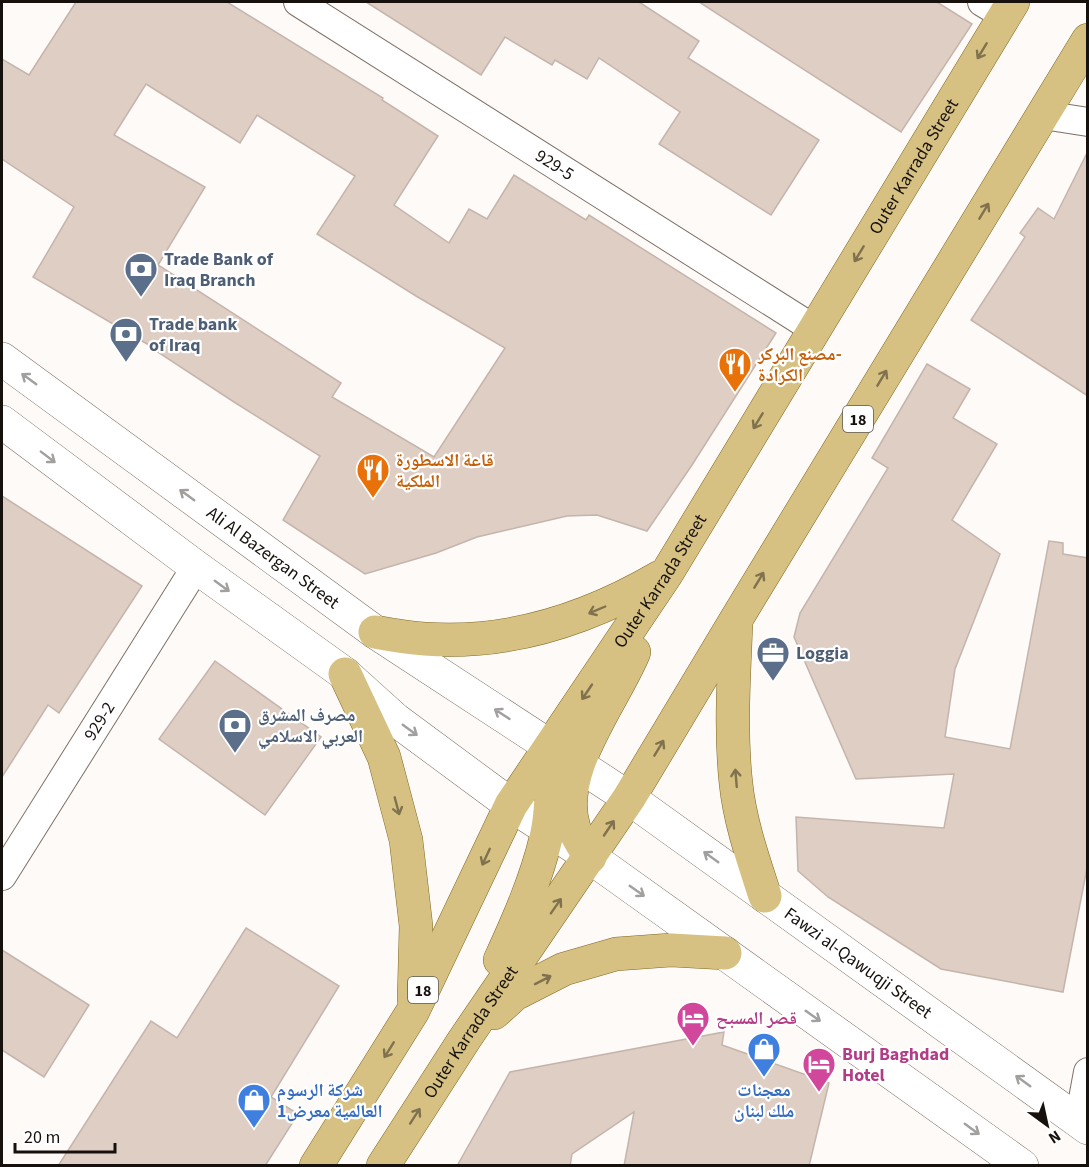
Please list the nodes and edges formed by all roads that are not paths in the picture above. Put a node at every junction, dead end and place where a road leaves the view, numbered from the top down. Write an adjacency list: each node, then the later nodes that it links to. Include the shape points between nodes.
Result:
1 (298, 2): 6 (street, 929-5)
2 (1000, 6): 6 (main road, Outer Karrada Street / 18, one-way to 6)
3 (1088, 40): 4 (main road, Outer Karrada Street / 18)
4 (1042, 115): 5 (street); 11 (main road, Outer Karrada Street / 18, one-way to 4)
5 (1088, 122)
6 (814, 330): 10 (main road, Outer Karrada Street / 18, one-way to 10)
7 (2, 359): 12 (street, Ali Al Bazergan Street, one-way to 7)
8 (2, 422): 9 (street, one-way to 9)
9 (196, 567): 13 (street, one-way to 13); 20 (street, 929-2)
10 (667, 573): 12 (main road, one-way to 12, via 623,599 527,632 477,639); 14 (main road, Outer Karrada Street / 18, one-way to 14); 15 (main road, via 632,658)
11 (737, 618): 16 (main road, Outer Karrada Street / 18, one-way to 11); 21 (main road, one-way to 11, via 747,840 736,786 732,731)
12 (375, 632): 14 (street, Ali Al Bazergan Street, one-way to 12)
13 (345, 674): 17 (street, one-way to 17, via 396,720); 23 (main road, one-way to 23, via 384,757 406,840 416,926)
14 (551, 746): 15 (street, Ali Al Bazergan Street); 17 (main road, Outer Karrada Street / 18); 18 (main road)
15 (577, 764): 16 (street, Fawzi al-Qawuqji Street); 19 (main road, via 570,796 574,828)
16 (629, 798): 19 (main road, Outer Karrada Street / 18, one-way to 16); 21 (street, Fawzi al-Qawuqji Street, one-way to 16)
17 (511, 805): 18 (street); 23 (main road, Outer Karrada Street / 18, one-way to 23)
18 (547, 829): 19 (street); 24 (main road, via 520,916)
19 (590, 857): 22 (street, one-way to 22); 24 (main road, Outer Karrada Street / 18, one-way to 19)
20 (2, 876)
21 (765, 896): 26 (street, Fawzi al-Qawuqji Street, one-way to 21)
22 (725, 953): 24 (main road, one-way to 22, via 515,994 564,969 616,954 671,950); 29 (street, one-way to 29)
23 (413, 1011): 27 (main road, Outer Karrada Street / 18, one-way to 27)
24 (464, 1040): 28 (main road, Outer Karrada Street / 18, one-way to 24)
25 (1088, 1072): 26 (street)
26 (1083, 1124)
27 (316, 1166)
28 (383, 1166)
29 (1022, 1166)

